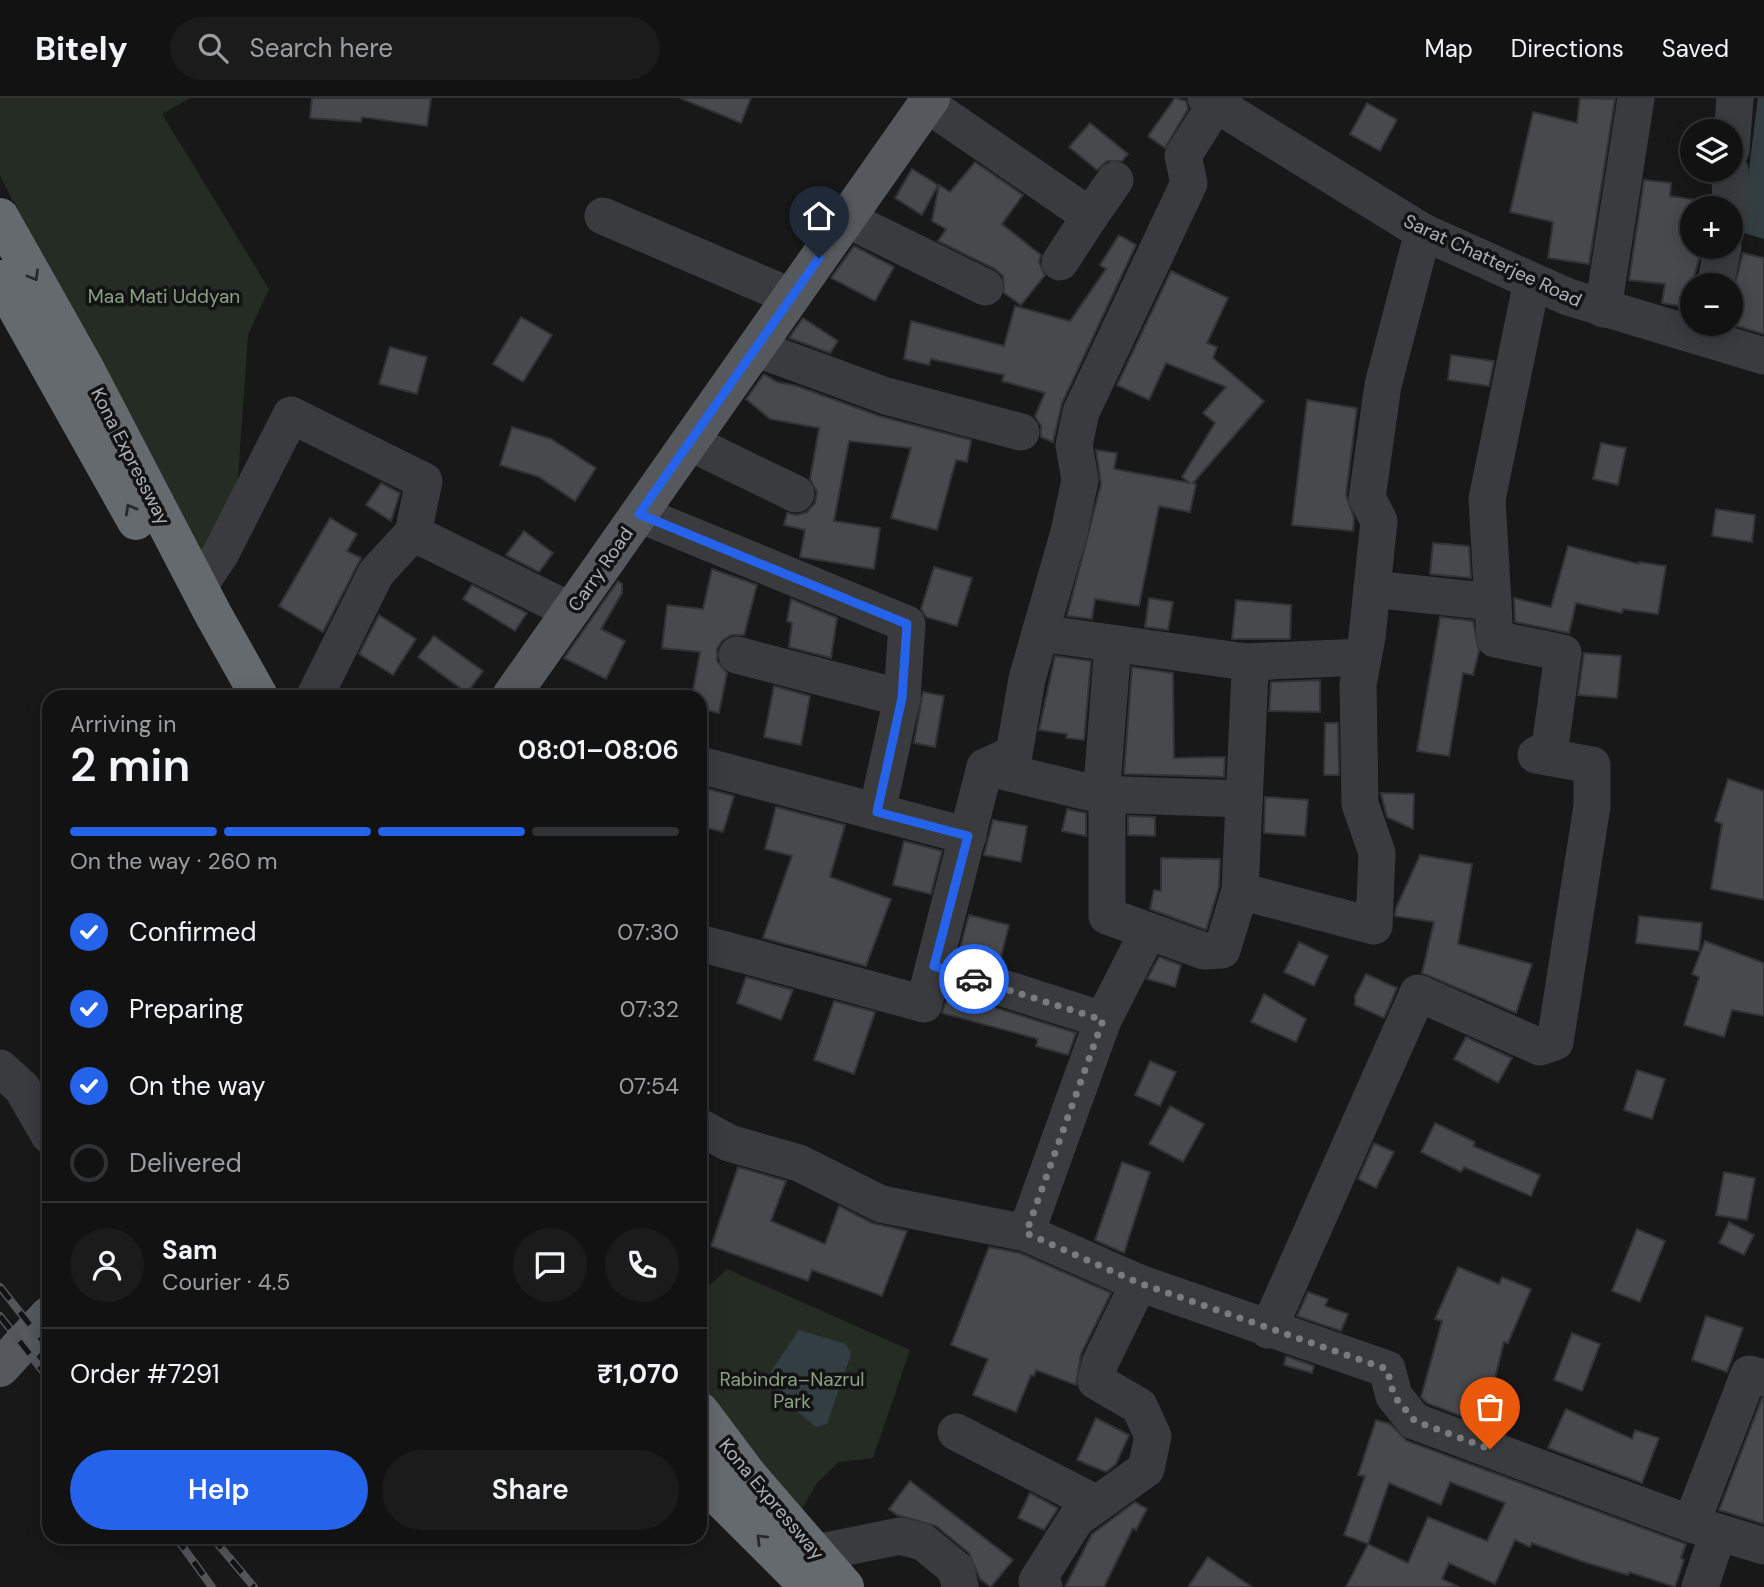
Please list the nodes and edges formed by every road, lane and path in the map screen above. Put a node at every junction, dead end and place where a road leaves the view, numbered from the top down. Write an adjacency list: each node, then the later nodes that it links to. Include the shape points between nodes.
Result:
1 (1636, 98): 17 (street)
2 (1735, 98): 5 (street)
3 (929, 101): 8 (street); 10 (main road, Carry Road)
4 (1210, 101): 11 (street, Sarat Chatterjee Road); 31 (street, via 1183,156 1189,183 1081,412 1074,445 1080,480)
5 (1733, 119)
6 (1115, 180): 8 (street)
7 (603, 216): 16 (street)
8 (1090, 216): 12 (street)
9 (0, 217): 27 (highway, Kona Expressway, one-way to 27)
10 (846, 219): 15 (street); 16 (main road, Carry Road)
11 (1423, 232): 14 (street, Sarat Chatterjee Road); 28 (street, via 1379,410 1367,498 1379,521)
12 (1060, 261)
13 (0, 279): 36 (highway, Kona Expressway, one-way to 13)
14 (1532, 281): 17 (street, Sarat Chatterjee Road); 29 (street, via 1487,499)
15 (985, 287)
16 (792, 297): 20 (main road, Carry Road)
17 (1603, 309): 18 (street, Sarat Chatterjee Road)
18 (1680, 325)
19 (1719, 336): 21 (street, Sarat Chatterjee Road)
20 (755, 348): 22 (street, via 886,396); 23 (main road, Carry Road)
21 (1764, 356)
22 (1021, 432)
23 (690, 442): 24 (street); 25 (main road, Carry Road)
24 (796, 494)
25 (639, 514): 30 (main road, Carry Road); 40 (street, via 907,624)
26 (413, 533): 27 (street, via 424,481 291,415 221,553); 30 (street); 38 (street, via 376,573)
27 (199, 586): 37 (highway, Kona Expressway)
28 (1373, 589): 29 (street); 34 (street)
29 (1493, 603): 58 (street, via 1495,639 1563,653 1550,747 1536,755 1592,765 1592,806 1555,1042 1540,1047 1418,993)
30 (571, 611): 39 (main road, Carry Road)
31 (1040, 633): 32 (street); 42 (street, via 1014,754)
32 (1113, 644): 35 (street); 43 (street)
33 (737, 655): 40 (street)
34 (1363, 657): 35 (street); 47 (street, via 1358,684 1360,804 1377,853 1374,926)
35 (1246, 662): 44 (street, via 1250,672)
36 (232, 690)
37 (256, 690)
38 (318, 690)
39 (515, 690)
40 (902, 698): 45 (street)
41 (707, 767): 45 (street)
42 (985, 767): 43 (street); 46 (street)
43 (1101, 794): 44 (street); 48 (street, via 1107,916)
44 (1244, 799): 47 (street)
45 (877, 812): 46 (street)
46 (968, 836): 50 (street)
47 (1240, 891): 48 (street, via 1222,950 1204,951)
48 (1148, 932): 51 (street)
49 (707, 945): 50 (street, via 924,1004)
50 (934, 966): 51 (street)
51 (1103, 1020): 55 (street)
52 (0, 1068): 53 (street, via 22,1088)
53 (42, 1123)
54 (707, 1131): 55 (street, via 729,1143 799,1163 880,1204)
55 (1026, 1233): 56 (street)
56 (1139, 1283): 58 (street); 64 (street, via 1100,1363 1096,1381 1139,1406 1153,1436 1146,1469)
57 (42, 1323): 59 (main road)
58 (1268, 1330): 65 (street, via 1387,1369 1394,1396 1415,1421)
59 (0, 1368)
60 (1764, 1378): 65 (street, via 1749,1374)
61 (707, 1419): 68 (highway, Kona Expressway)
62 (956, 1432): 64 (street)
63 (707, 1479): 68 (highway, Kona Expressway, one-way to 63, via 724,1502)
64 (1097, 1504): 72 (street, via 1076,1519 1037,1581)
65 (1705, 1529): 67 (street); 73 (street)
66 (221, 1544): 69 (path)
67 (1764, 1546)
68 (813, 1570): 70 (highway, Kona Expressway); 71 (street, via 900,1536 923,1542 956,1569)
69 (256, 1587)
70 (845, 1587)
71 (960, 1587)
72 (1044, 1587)
73 (1700, 1587)

